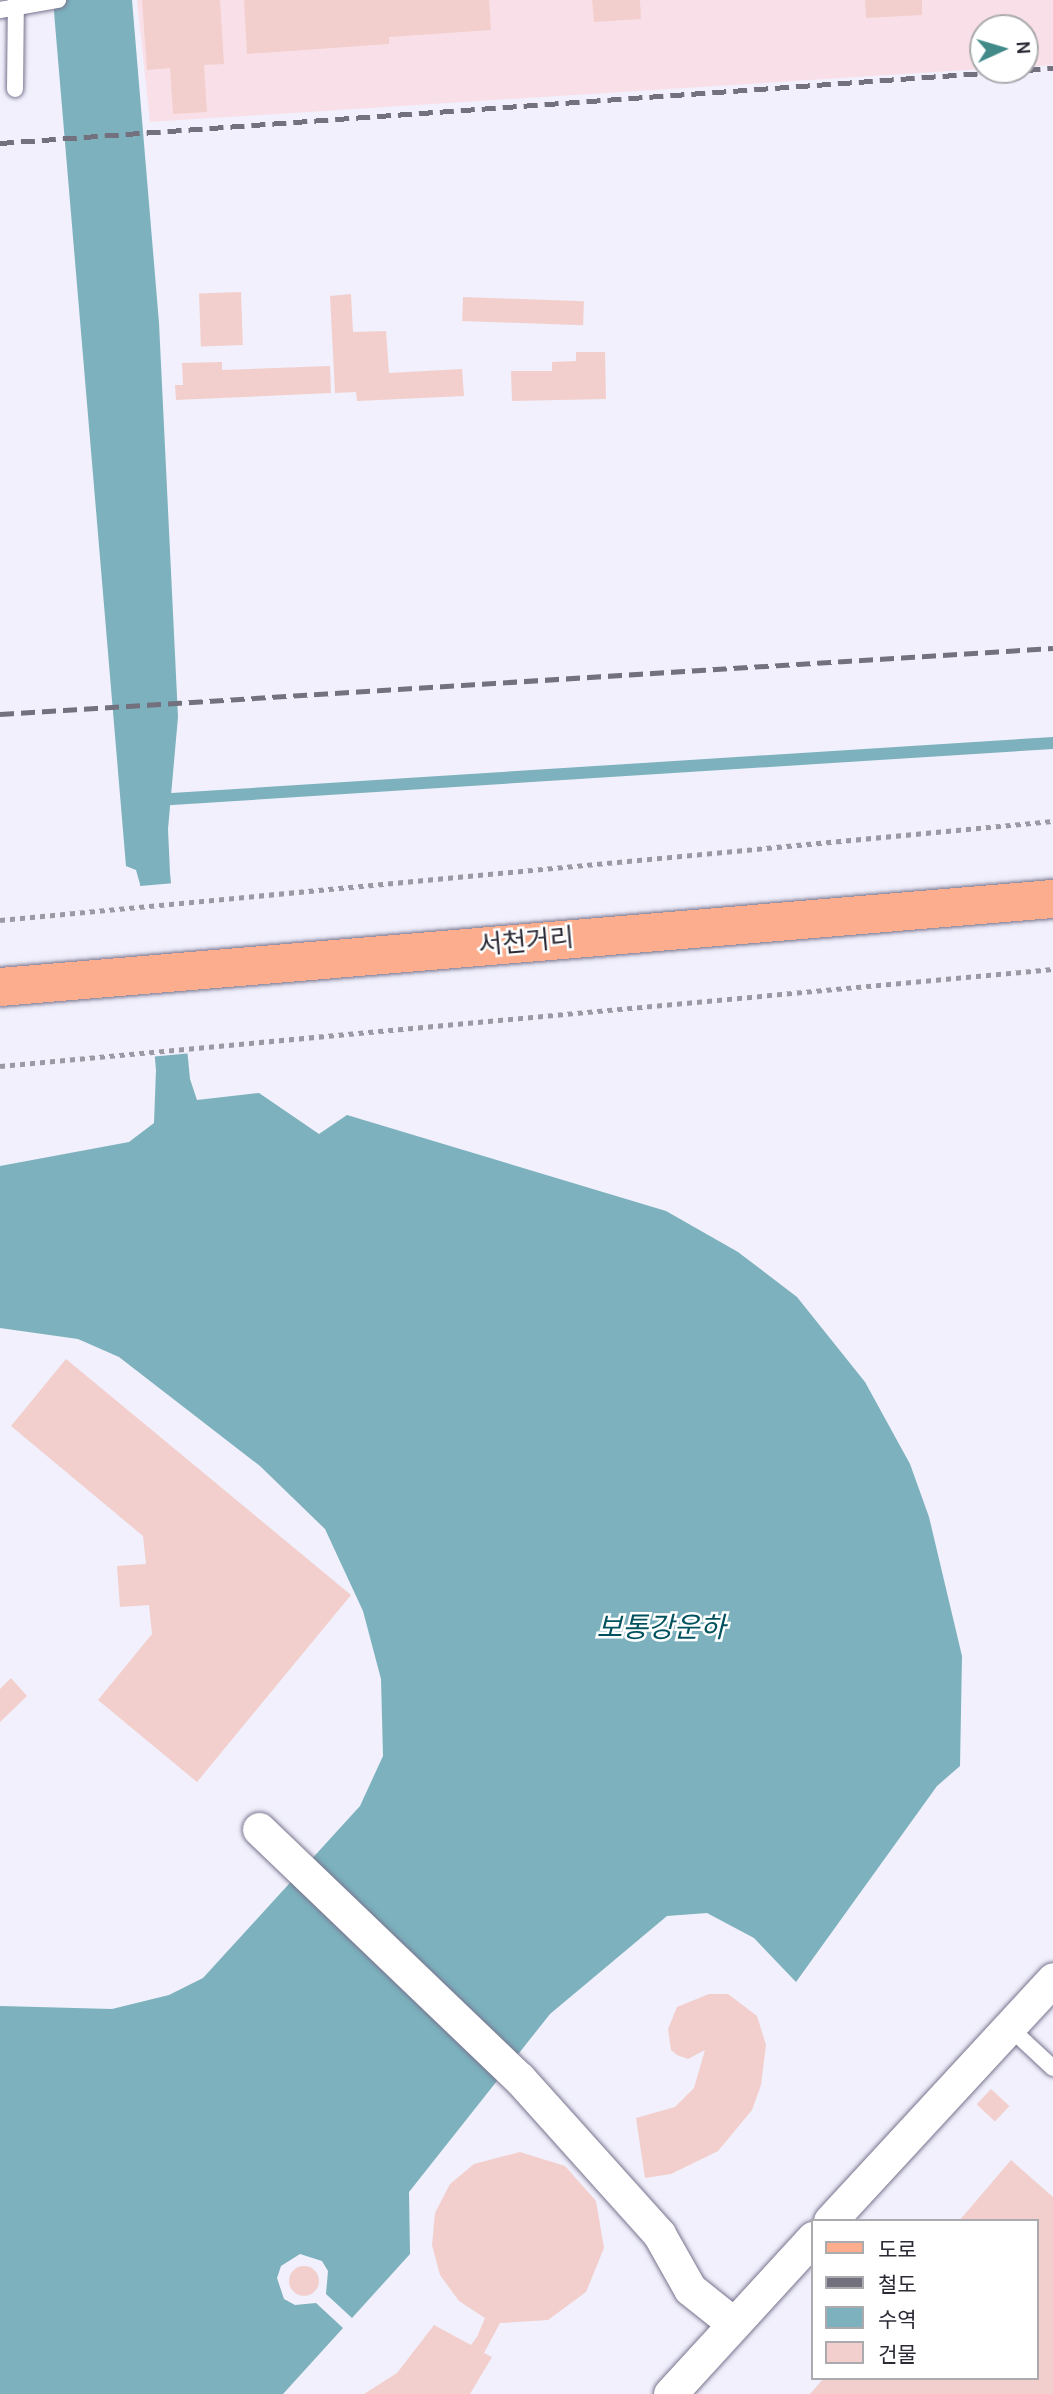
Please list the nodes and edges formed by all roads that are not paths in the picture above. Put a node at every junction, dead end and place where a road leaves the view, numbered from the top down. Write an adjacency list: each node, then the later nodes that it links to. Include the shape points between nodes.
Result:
1 (58, 0): 2 (lane)
2 (10, 6): 3 (lane)
3 (15, 89)
4 (1053, 899): 5 (main road, 서천거리)
5 (0, 987)
6 (259, 1829): 12 (street, via 519,2078 659,2234 690,2289)
7 (1053, 1979): 8 (street)
8 (1009, 2027): 9 (lane); 10 (street)
9 (1053, 2068)
10 (832, 2219)
11 (811, 2240): 12 (street)
12 (734, 2324): 13 (street)
13 (670, 2394)

